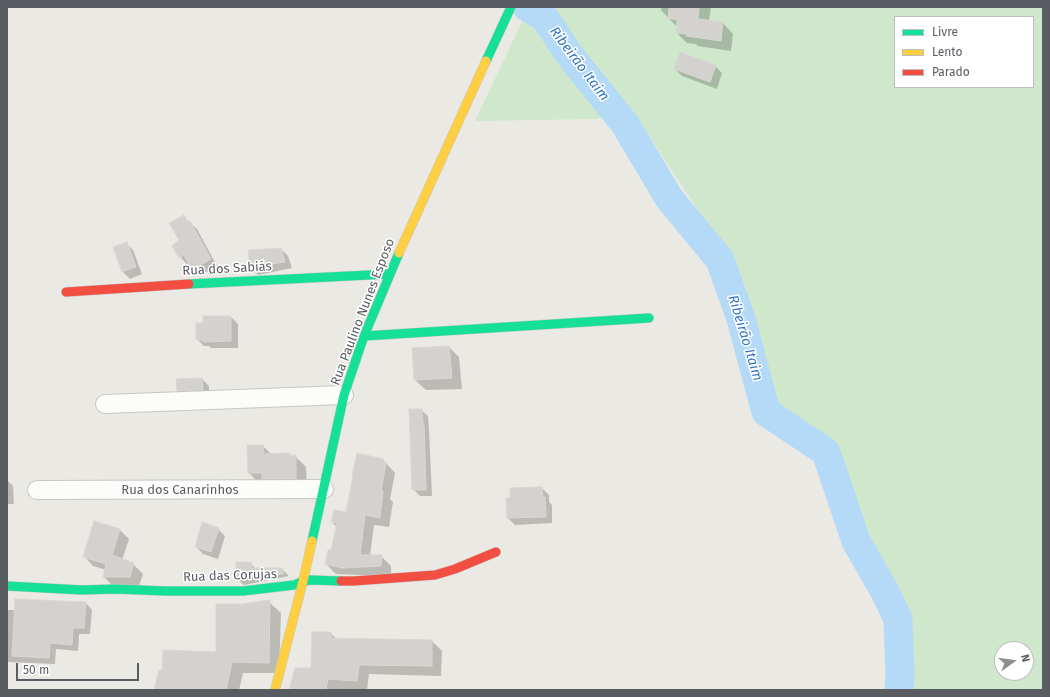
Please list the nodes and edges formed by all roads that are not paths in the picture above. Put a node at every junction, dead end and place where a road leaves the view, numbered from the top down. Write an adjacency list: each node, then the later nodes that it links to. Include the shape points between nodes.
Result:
1 (511, 7): 2 (street, Rua Paulino Nunes Esposo)
2 (389, 274): 3 (street, Rua dos Sabiás); 5 (street, Rua Paulino Nunes Esposo)
3 (66, 292)
4 (649, 318): 5 (street)
5 (364, 336): 6 (street, Rua Paulino Nunes Esposo)
6 (344, 395): 7 (street); 8 (street, Rua Paulino Nunes Esposo)
7 (105, 404)
8 (324, 489): 9 (street, Rua dos Canarinhos); 11 (street, Rua Paulino Nunes Esposo)
9 (37, 490)
10 (496, 552): 11 (street, Rua das Corujas, via 435,575 354,581)
11 (303, 581): 12 (street, Rua das Corujas, via 294,585 242,590 82,590); 13 (street, Rua Paulino Nunes Esposo)
12 (7, 586)
13 (275, 690)

